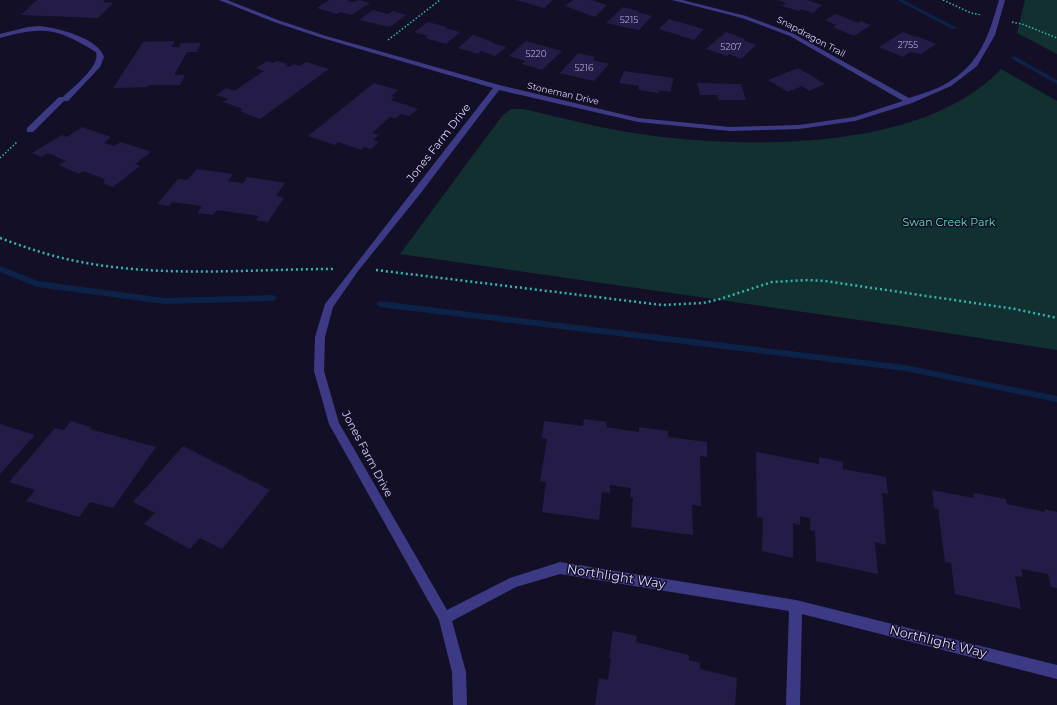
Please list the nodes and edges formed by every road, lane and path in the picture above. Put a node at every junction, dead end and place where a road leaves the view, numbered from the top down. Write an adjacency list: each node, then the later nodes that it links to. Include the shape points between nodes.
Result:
1 (222, 0): 11 (street, Stoneman Drive, via 324,37)
2 (440, 0): 10 (path)
3 (674, 0): 12 (street, Snapdragon Trail, via 744,17 792,35)
4 (944, 0): 6 (path)
5 (1002, 0): 12 (street, Stoneman Drive, via 992,35 975,65 949,85)
6 (974, 14)
7 (1020, 23): 9 (path)
8 (0, 36): 13 (street, via 14,31 45,27 59,30 99,51 101,57 98,66)
9 (1057, 38)
10 (386, 42)
11 (497, 87): 12 (street, Stoneman Drive, via 638,120 730,129 799,127 855,119); 20 (street, Jones Farm Drive, via 328,306 320,337 319,371 334,424)
12 (909, 101)
13 (30, 130): 14 (path)
14 (0, 158)
15 (0, 238): 16 (path, via 63,259 127,269)
16 (338, 269)
17 (370, 269): 18 (path, via 425,278 677,306 719,299 778,282 825,281 1015,309)
18 (1057, 318)
19 (796, 606): 20 (street, Northlight Way, via 560,568 514,582); 21 (street, Northlight Way); 23 (street)
20 (445, 618): 22 (street, Jones Farm Drive, via 459,672)
21 (1057, 672)
22 (460, 705)
23 (793, 705)

